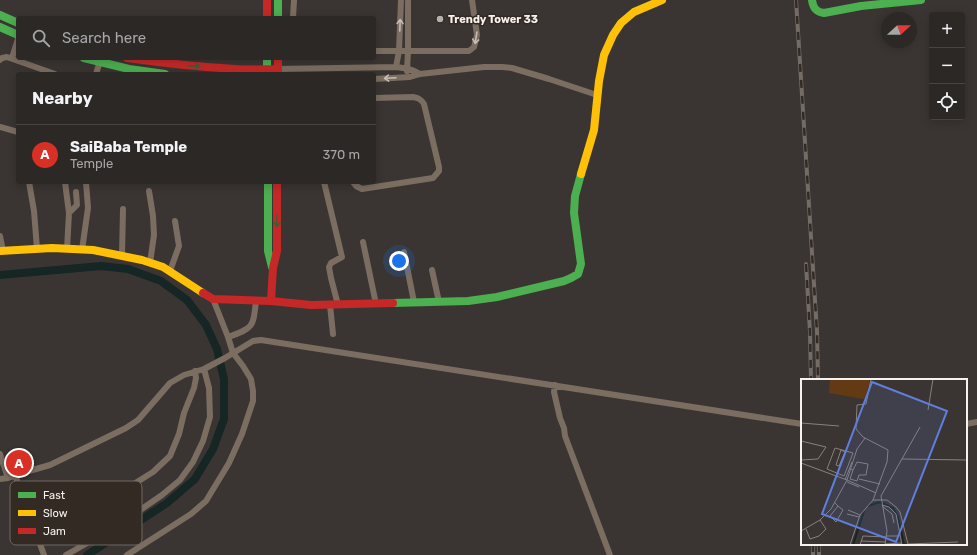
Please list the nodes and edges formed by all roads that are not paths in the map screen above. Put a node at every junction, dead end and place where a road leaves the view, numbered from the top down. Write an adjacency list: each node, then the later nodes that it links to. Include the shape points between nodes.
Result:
1 (267, 0): 11 (street)
2 (278, 0): 12 (street)
3 (294, 0): 13 (street)
4 (401, 0): 19 (street, one-way to 4)
5 (408, 0): 20 (street)
6 (472, 0): 20 (street, one-way to 20, via 477,35 474,47 469,51)
7 (662, 0): 39 (street, via 634,12 621,23 604,55)
8 (812, 0): 9 (street, via 815,9 826,13 854,7)
9 (921, 0)
10 (0, 15): 14 (street)
11 (267, 16)
12 (278, 16)
13 (293, 16)
14 (16, 22)
15 (0, 26): 16 (street)
16 (16, 34)
17 (16, 45): 21 (street)
18 (376, 51): 19 (street)
19 (399, 51): 20 (street); 29 (street)
20 (408, 51): 30 (street)
21 (12, 58): 22 (street); 23 (street)
22 (16, 59)
23 (0, 60)
24 (17, 60): 31 (street)
25 (100, 60): 32 (street); 33 (street, via 129,69)
26 (141, 60): 34 (street, one-way to 34)
27 (267, 60): 34 (street)
28 (278, 60): 35 (street)
29 (396, 67): 30 (street); 35 (street)
30 (407, 68): 36 (street); 37 (street)
31 (50, 72)
32 (97, 72)
33 (151, 72)
34 (267, 72): 35 (street)
35 (278, 72)
36 (420, 74): 37 (street); 39 (street, via 484,67 512,68)
37 (407, 77): 38 (street, one-way to 38)
38 (376, 79)
39 (597, 94): 73 (street, via 594,130 575,196 574,213 580,272 564,281 498,298)
40 (376, 98): 49 (street, via 413,97 422,100 439,171 432,178 362,189)
41 (0, 127): 42 (street)
42 (16, 131)
43 (29, 184): 59 (street)
44 (65, 184): 55 (street)
45 (86, 184): 61 (street, via 88,208)
46 (268, 184): 52 (street)
47 (277, 184): 53 (street)
48 (324, 184): 75 (street, via 342,257 329,267)
49 (355, 184)
50 (149, 191): 65 (street, via 154,235)
51 (76, 192): 55 (street, via 77,205)
52 (268, 193): 53 (street); 66 (street, via 268,251)
53 (277, 193): 66 (street, one-way to 66, via 277,251)
54 (123, 209): 64 (street)
55 (69, 213): 60 (street)
56 (175, 221): 68 (street, via 179,246)
57 (0, 236): 62 (street)
58 (363, 242): 74 (street)
59 (37, 249): 60 (street); 62 (street)
60 (67, 249): 61 (street)
61 (82, 250): 64 (street)
62 (2, 251)
63 (404, 252): 72 (street)
64 (122, 256): 65 (street)
65 (150, 263): 68 (street)
66 (272, 268): 71 (street)
67 (432, 270): 73 (street)
68 (170, 272): 69 (street)
69 (214, 299): 70 (street); 77 (street)
70 (256, 301): 71 (street); 77 (street, via 252,325)
71 (271, 301): 75 (street)
72 (414, 302): 73 (street); 74 (street)
73 (439, 302)
74 (376, 304): 75 (street)
75 (334, 305): 76 (street)
76 (333, 334)
77 (228, 337): 78 (street)
78 (233, 353): 79 (street); 81 (street, via 253,341 261,340); 96 (street, via 251,379 254,401 229,463 206,501)
79 (204, 369): 80 (street); 91 (street, via 209,388 210,417 203,441 193,462 180,480)
80 (195, 371): 86 (street, via 170,383 138,420 126,428 50,465); 90 (street, via 194,388 170,456)
81 (555, 385): 83 (street); 97 (street, via 554,392 565,436)
82 (977, 422): 84 (street)
83 (801, 424)
84 (967, 424)
85 (0, 454): 87 (street)
86 (15, 475): 87 (street); 89 (street)
87 (8, 478): 88 (street)
88 (0, 479)
89 (17, 481)
90 (139, 481)
91 (142, 509)
92 (40, 545): 94 (street)
93 (84, 545): 95 (street)
94 (44, 555)
95 (66, 555)
96 (127, 555)
97 (610, 555)

